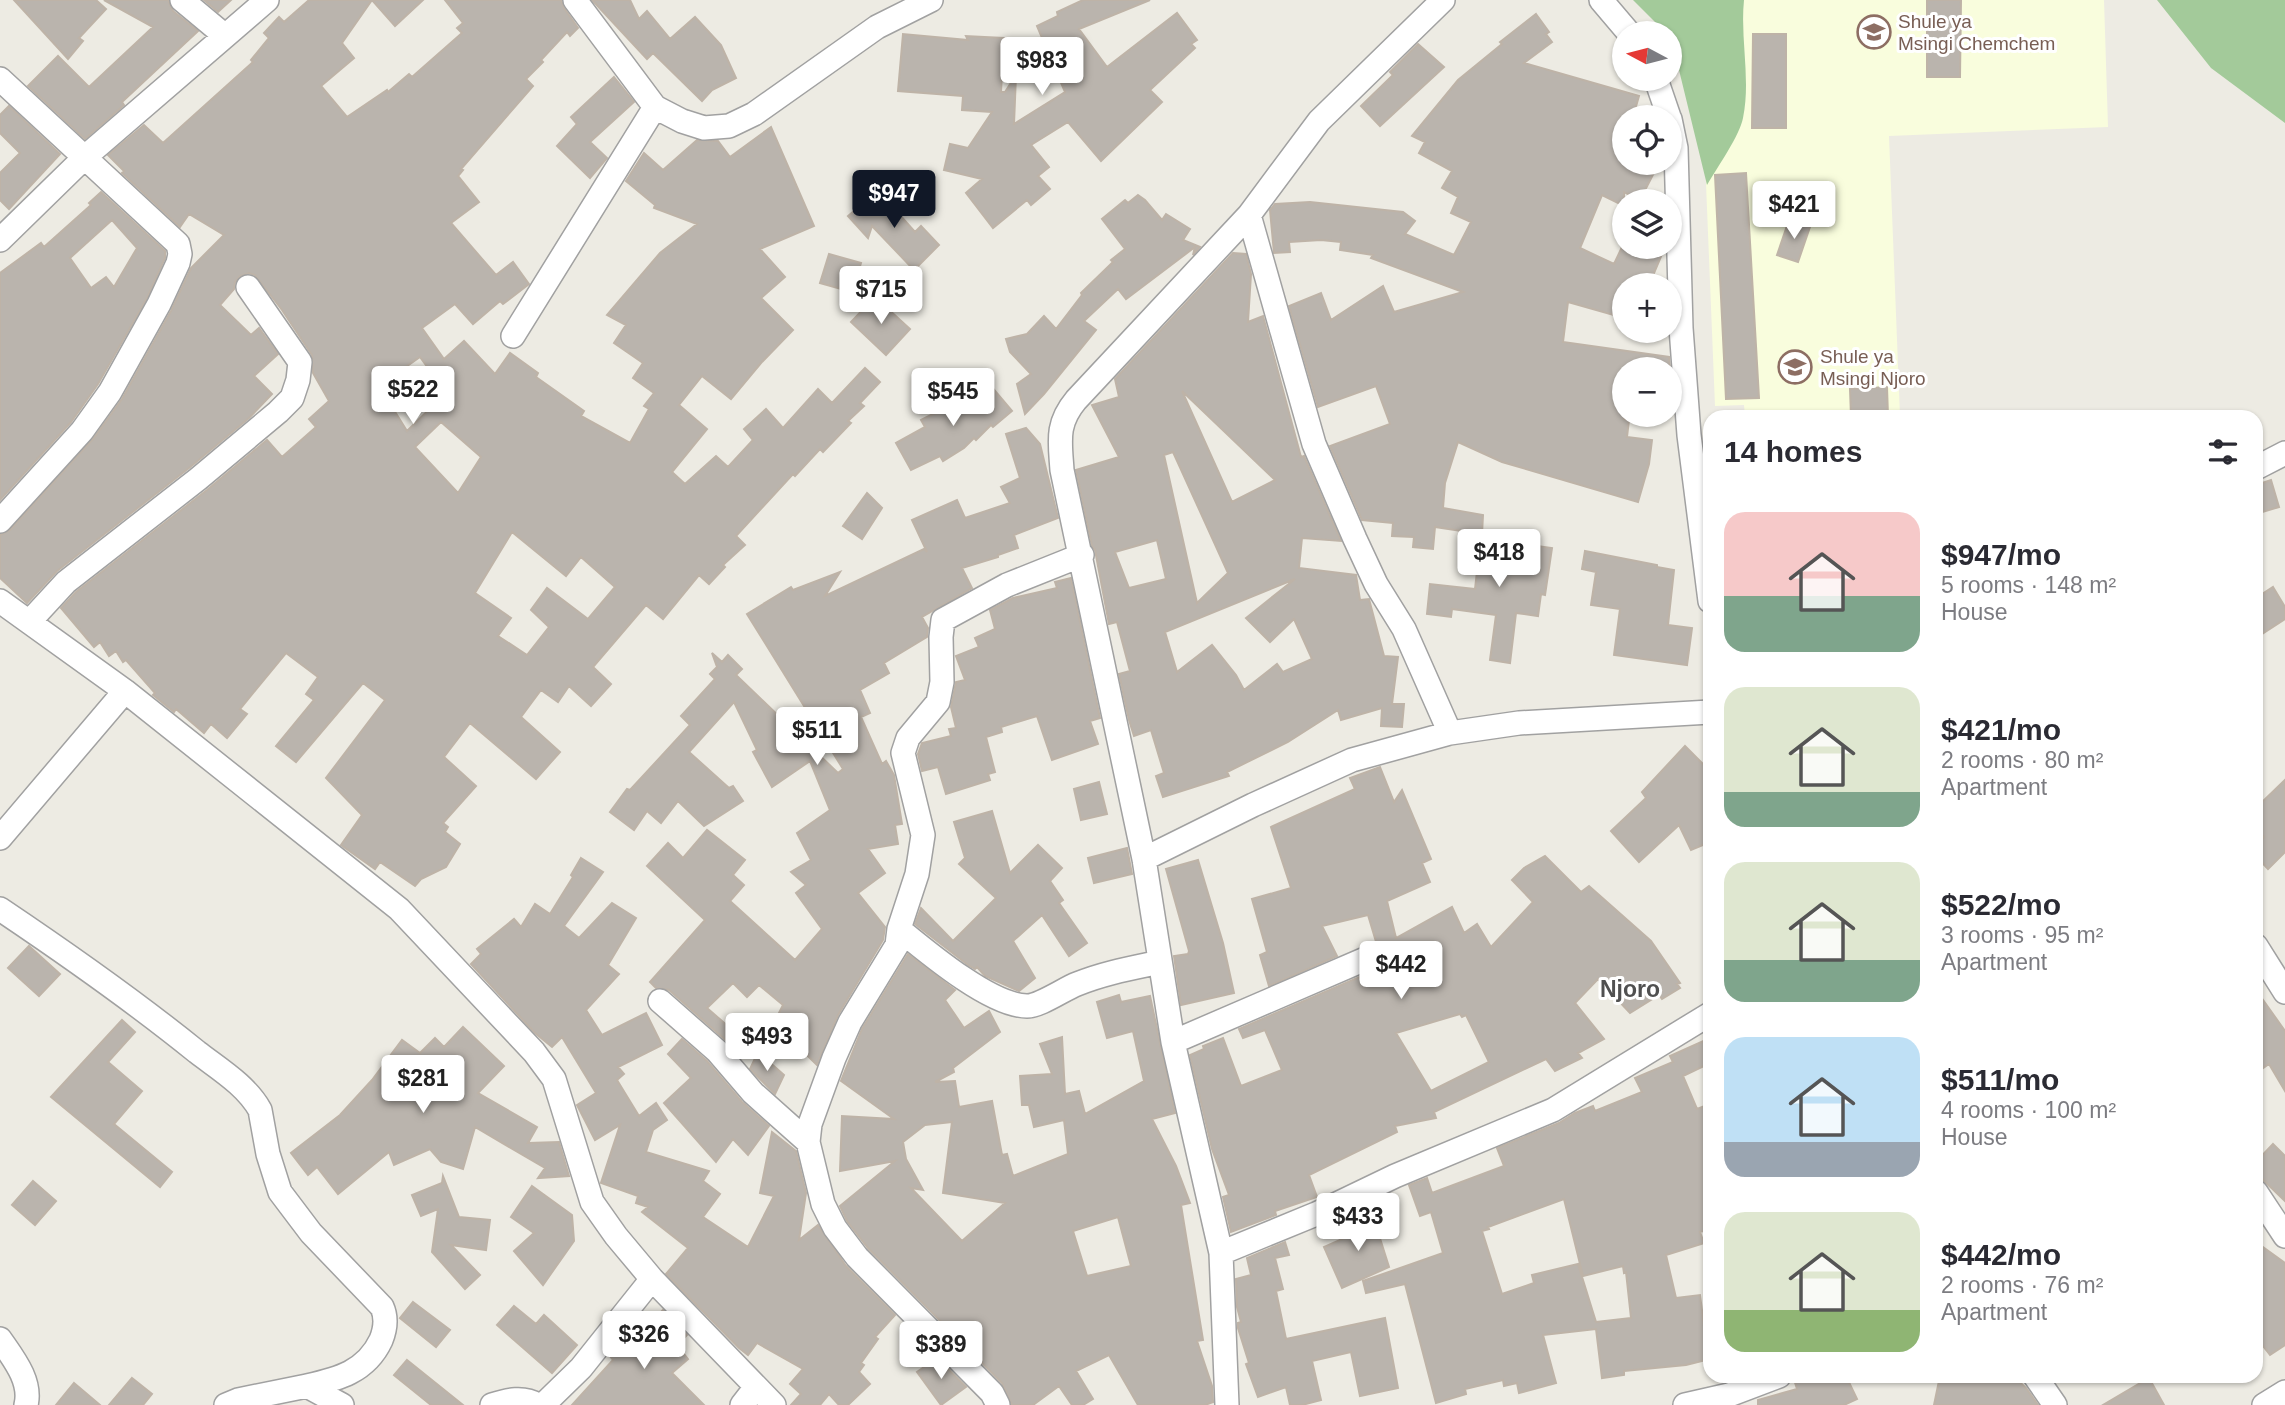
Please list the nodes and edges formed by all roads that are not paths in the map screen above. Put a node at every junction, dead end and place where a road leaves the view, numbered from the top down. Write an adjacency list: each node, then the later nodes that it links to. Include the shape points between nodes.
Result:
1 (181, 0): 8 (street)
2 (267, 0): 8 (street)
3 (575, 0): 10 (street)
4 (931, 0): 10 (street, via 877,27 754,114 729,126 704,128)
5 (1443, 0): 13 (street, via 1319,121)
6 (1601, 0): 7 (street)
7 (1619, 21)
8 (224, 35): 11 (street)
9 (0, 79): 11 (street)
10 (655, 107): 16 (street)
11 (85, 157): 14 (street); 19 (street, via 178,244 180,254 159,304 110,392 82,431)
12 (1677, 175): 20 (street, via 1681,328)
13 (1249, 215): 21 (street, via 1067,411 1060,427 1062,470); 26 (street, via 1314,444)
14 (0, 240)
15 (248, 287): 23 (street, via 300,362 292,398 66,582)
16 (513, 336)
17 (2285, 453): 18 (street)
18 (2263, 464)
19 (0, 521)
20 (1703, 546)
21 (1082, 555): 28 (street); 30 (street, via 1007,585 943,620 938,702 904,745 922,835 917,874)
22 (0, 601): 23 (street)
23 (30, 621): 24 (street)
24 (125, 691): 27 (street); 42 (street, via 399,909 534,1052 554,1079 592,1202)
25 (1703, 712): 26 (street, via 1519,723)
26 (1450, 733): 28 (street, via 1352,760)
27 (0, 838)
28 (1144, 859): 33 (street)
29 (0, 909): 46 (street, via 141,1007 257,1104 280,1192 385,1314 383,1336 367,1362 338,1379)
30 (899, 929): 33 (street, via 985,992 1029,1006 1114,971); 38 (street, via 897,945 850,1022 834,1058)
31 (1370, 957): 37 (street)
32 (2263, 957): 34 (street)
33 (1160, 962): 37 (street)
34 (2285, 992)
35 (660, 1001): 38 (street)
36 (1703, 1018): 41 (street, via 1553,1110)
37 (1173, 1042): 41 (street)
38 (808, 1142): 56 (street, via 823,1204 835,1228 857,1257 992,1393)
39 (2263, 1203): 40 (street)
40 (2285, 1236)
41 (1221, 1253): 57 (street)
42 (652, 1279): 48 (street); 54 (street, via 581,1368)
43 (0, 1339): 49 (street, via 24,1379)
44 (1761, 1383): 58 (street)
45 (2040, 1383): 59 (street)
46 (307, 1386): 50 (street); 51 (street)
47 (2285, 1392): 60 (street)
48 (749, 1396): 55 (street)
49 (28, 1404)
50 (226, 1405)
51 (342, 1405)
52 (492, 1405): 53 (street, via 520,1399)
53 (538, 1405)
54 (543, 1405)
55 (774, 1405)
56 (998, 1405)
57 (1227, 1405)
58 (1685, 1405)
59 (2055, 1405)
60 (2264, 1405)

